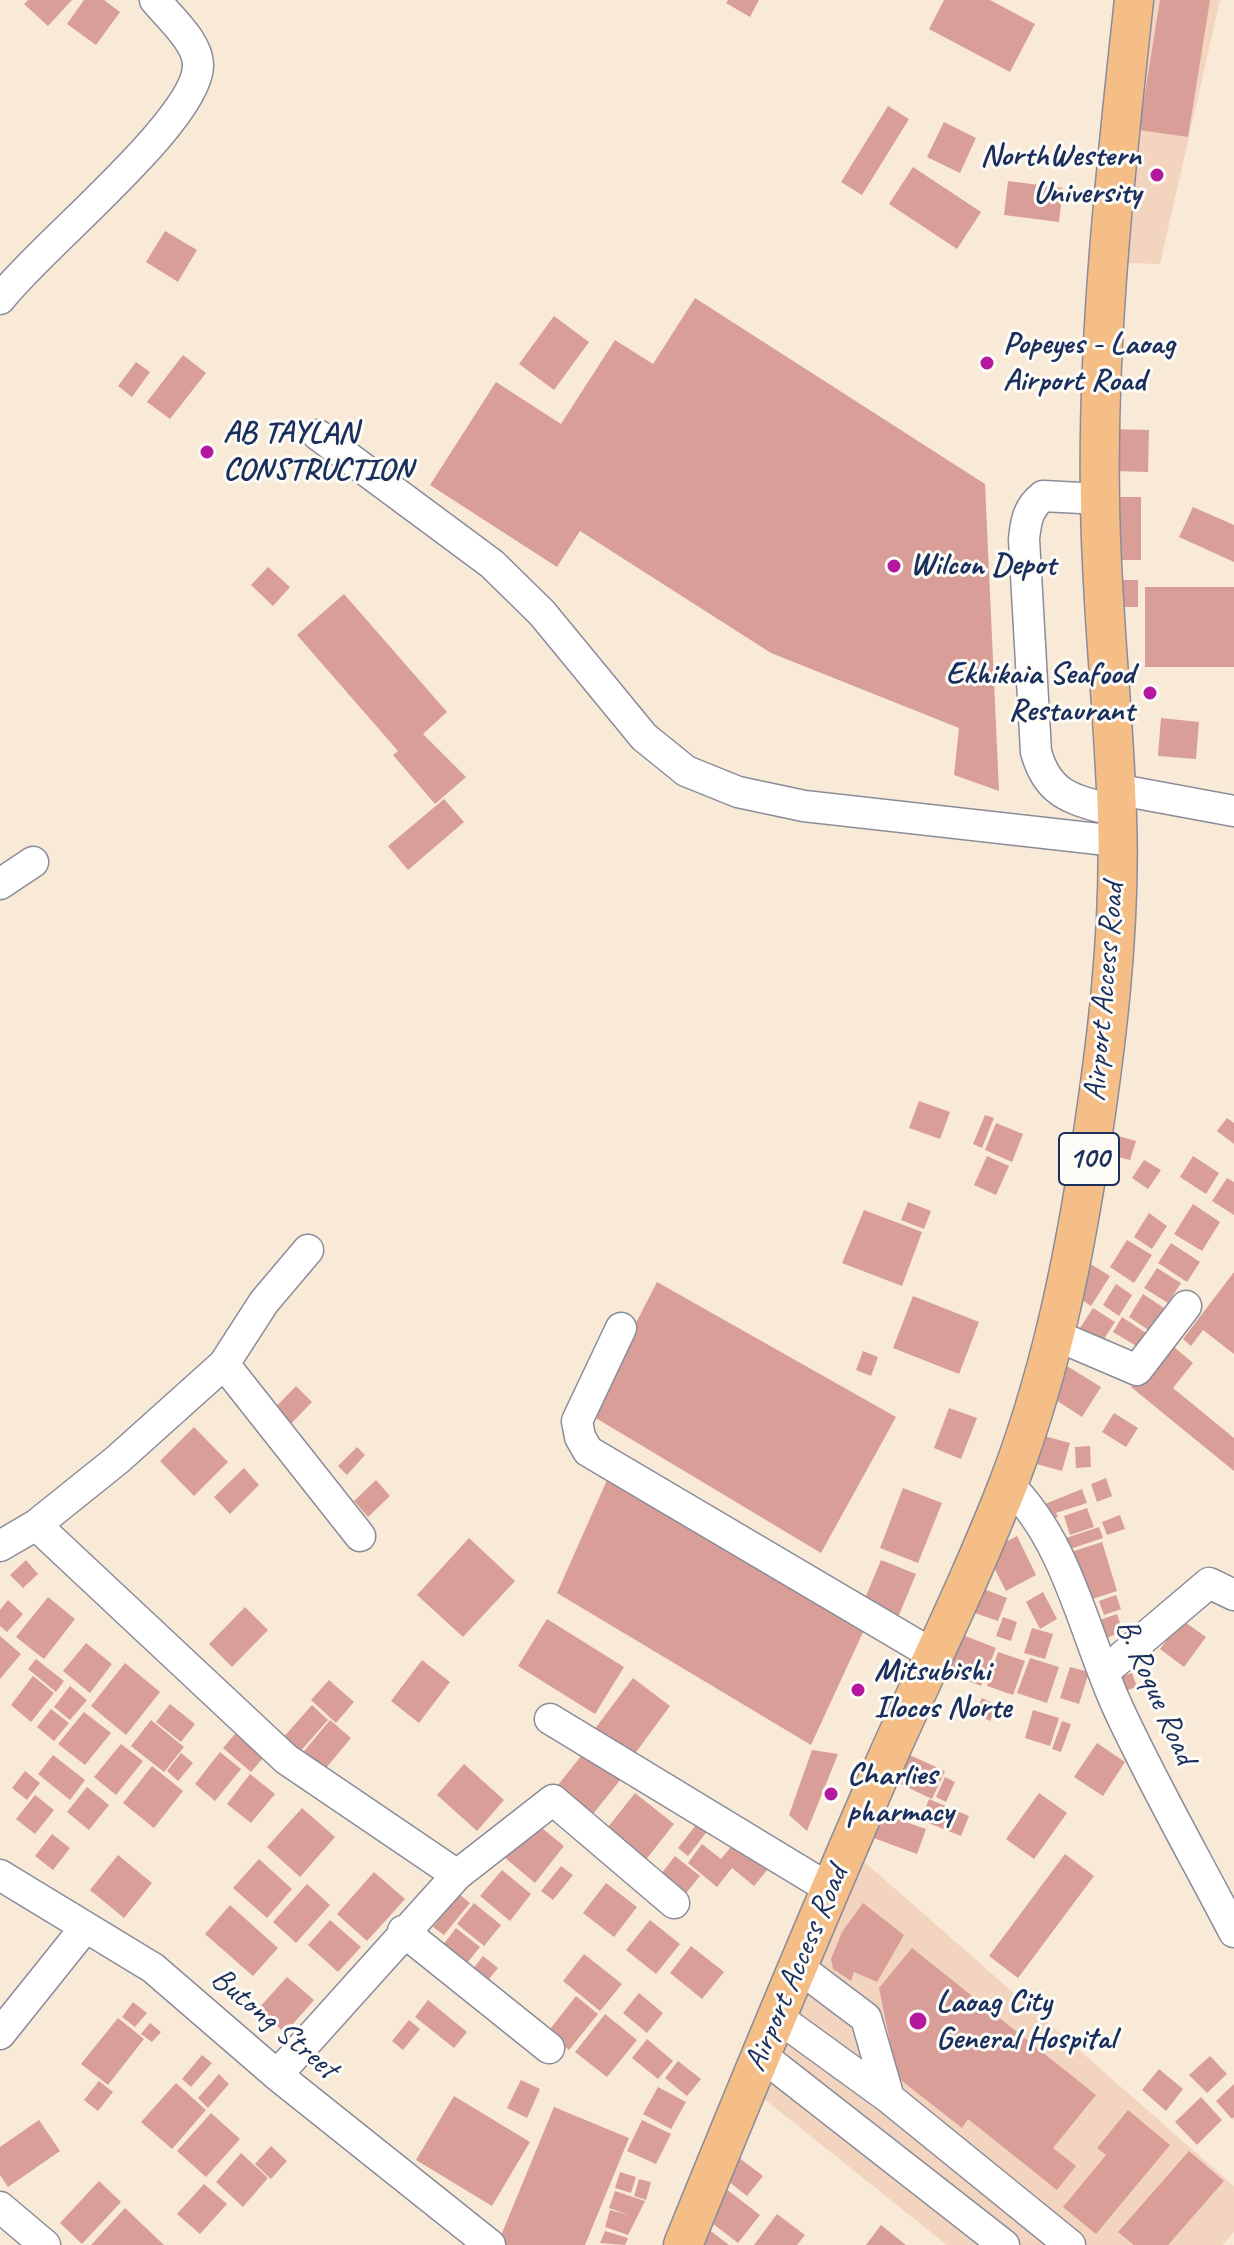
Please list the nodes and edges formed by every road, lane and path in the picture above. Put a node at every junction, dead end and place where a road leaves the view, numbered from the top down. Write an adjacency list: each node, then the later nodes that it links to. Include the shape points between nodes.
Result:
1 (155, 0): 3 (street, via 194,50 199,65 185,100 139,158 57,235)
2 (1134, 0): 5 (main road, Airport Access Road / 100, via 1102,379)
3 (0, 299)
4 (318, 435): 7 (street, via 492,564 542,613 644,737 686,771 738,792 804,806)
5 (1100, 499): 7 (main road, Airport Access Road / 100); 7 (street, via 1043,496 1026,518 1025,554 1036,752 1043,775 1056,790)
6 (1234, 811): 7 (street)
7 (1116, 814): 13 (main road, Airport Access Road / 100, via 1104,1044 1088,1168)
8 (33, 862): 9 (street)
9 (0, 884)
10 (308, 1250): 14 (street, via 264,1302)
11 (1186, 1306): 13 (street, via 1137,1370)
12 (621, 1328): 20 (street, via 577,1421 588,1451)
13 (1055, 1335): 15 (main road, Airport Access Road / 100)
14 (224, 1364): 16 (street); 17 (street)
15 (1008, 1484): 20 (main road, Airport Access Road / 100); 21 (street, B. Roque Road, via 1024,1499 1054,1549)
16 (36, 1525): 18 (street); 24 (street, via 286,1759)
17 (360, 1536)
18 (0, 1546)
19 (1234, 1595): 21 (street, via 1209,1583)
20 (932, 1654): 25 (main road, Airport Access Road / 100)
21 (1104, 1672): 29 (street, B. Roque Road, via 1148,1769)
22 (550, 1719): 25 (street)
23 (0, 1875): 27 (street, Butong Street)
24 (457, 1875): 26 (street, via 553,1800); 28 (street)
25 (830, 1889): 30 (main road, Airport Access Road / 100)
26 (674, 1903)
27 (84, 1929): 33 (street); 37 (street, Butong Street, via 153,1968)
28 (403, 1931): 35 (street); 37 (street)
29 (1234, 1932)
30 (797, 1966): 31 (main road, Airport Access Road / 100); 32 (street)
31 (776, 2016): 34 (street); 36 (main road, Airport Access Road / 100)
32 (866, 2018): 34 (street); 38 (street)
33 (0, 2034)
34 (810, 2039): 38 (street)
35 (549, 2048)
36 (761, 2055): 42 (main road, Airport Access Road / 100); 43 (street)
37 (277, 2075): 41 (street, Butong Street)
38 (889, 2098): 44 (street)
39 (0, 2207): 40 (street)
40 (45, 2245)
41 (490, 2245)
42 (683, 2245)
43 (1004, 2245)
44 (1070, 2245)

